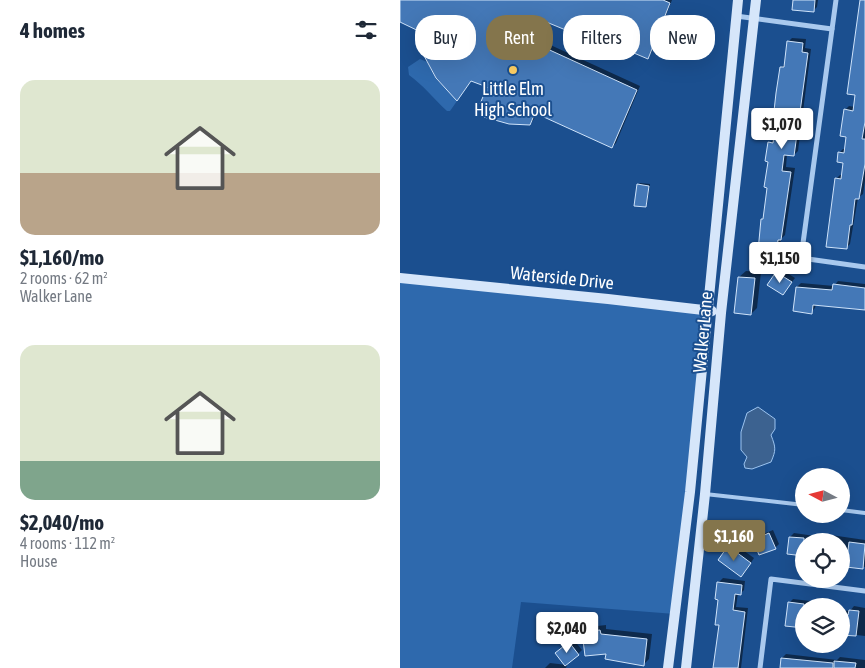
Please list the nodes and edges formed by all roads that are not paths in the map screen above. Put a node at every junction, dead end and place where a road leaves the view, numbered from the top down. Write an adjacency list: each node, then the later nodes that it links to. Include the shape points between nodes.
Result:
1 (738, 0): 4 (street, Walker Lane)
2 (756, 0): 5 (street, Walker Lane)
3 (836, 0): 6 (street)
4 (736, 16): 5 (street); 9 (street, Walker Lane)
5 (754, 19): 6 (street); 10 (street, Walker Lane)
6 (832, 29): 7 (street, via 801,258)
7 (865, 267)
8 (400, 278): 9 (street, Waterside Drive)
9 (707, 311): 10 (street, Waterside Drive); 11 (street, Walker Lane)
10 (721, 313): 12 (street, Walker Lane)
11 (690, 492): 12 (street); 17 (street, Walker Lane)
12 (706, 494): 13 (lane); 20 (street, Walker Lane)
13 (795, 505)
14 (850, 511): 15 (lane)
15 (865, 512)
16 (865, 591): 21 (street, via 771,579)
17 (675, 614): 18 (street, Walker Lane); 19 (street, via 677,634)
18 (668, 668)
19 (673, 668)
20 (686, 668)
21 (760, 668)

